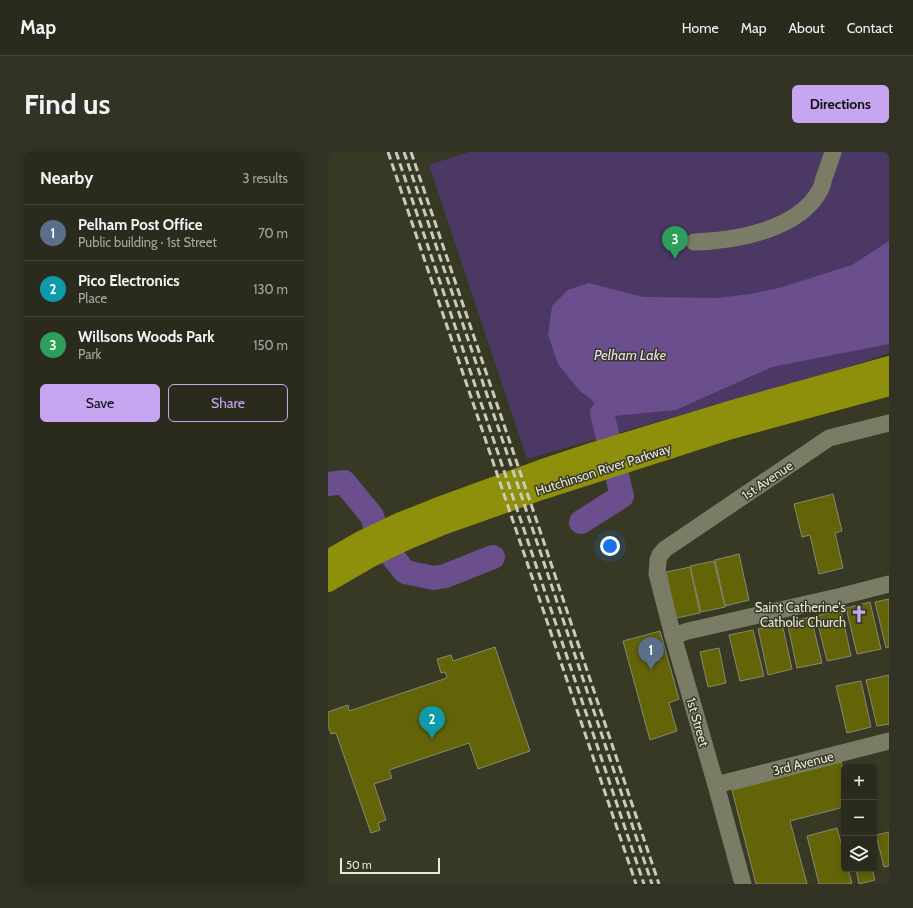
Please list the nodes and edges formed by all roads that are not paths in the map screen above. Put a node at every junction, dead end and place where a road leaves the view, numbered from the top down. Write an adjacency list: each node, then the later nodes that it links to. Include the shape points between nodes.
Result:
1 (833, 152): 2 (street, via 820,190 810,205 791,219 747,236 714,242)
2 (694, 242)
3 (889, 367): 6 (highway, Hutchinson River Parkway, via 736,410)
4 (889, 384): 6 (highway, Hutchinson River Parkway, via 728,429)
5 (889, 423): 8 (street, 1st Avenue, via 829,438 665,549)
6 (639, 449): 7 (highway, Hutchinson River Parkway, via 593,463 440,525 404,531)
7 (351, 557): 9 (highway, Hutchinson River Parkway); 10 (highway, Hutchinson River Parkway)
8 (658, 560): 12 (street, 1st Street, via 657,574)
9 (328, 561)
10 (328, 580)
11 (889, 584): 12 (street)
12 (673, 636): 14 (street, 1st Street)
13 (889, 741): 14 (street, 3rd Avenue)
14 (716, 785): 15 (street, 1st Street)
15 (743, 884)

